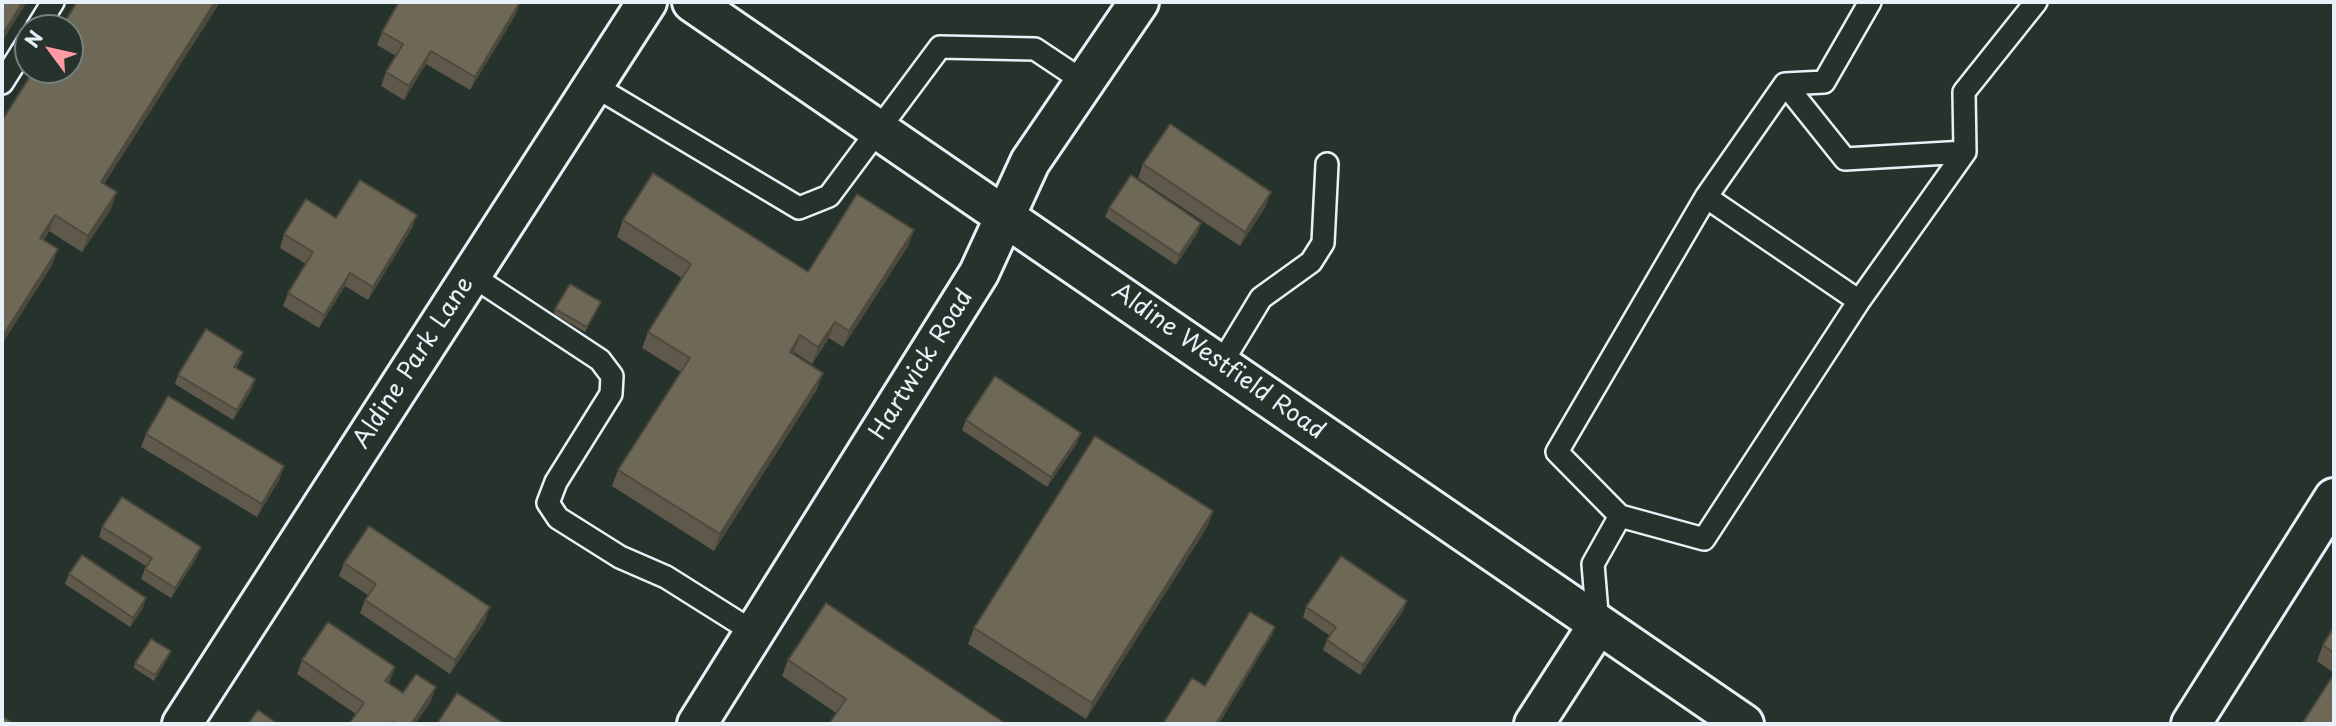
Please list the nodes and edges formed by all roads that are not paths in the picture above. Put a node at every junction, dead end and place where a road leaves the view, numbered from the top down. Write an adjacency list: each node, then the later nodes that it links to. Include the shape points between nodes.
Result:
1 (647, 2): 10 (street, Aldine Park Lane)
2 (692, 2): 11 (street, Aldine Westfield Road)
3 (1139, 2): 7 (street, Hartwick Road)
4 (1870, 2): 9 (lane, via 1824,82)
5 (2036, 2): 12 (lane, via 1964,92)
6 (14, 64): 8 (lane)
7 (1083, 81): 11 (lane, via 1035,50 940,47); 15 (street, Hartwick Road, via 1030,162)
8 (2, 83)
9 (1785, 83): 12 (lane, via 1845,159); 14 (lane)
10 (593, 85): 11 (lane, via 799,208 829,197); 16 (street, Aldine Park Lane)
11 (878, 132): 15 (street, Aldine Westfield Road)
12 (1965, 152): 17 (lane)
13 (1327, 164): 18 (lane, via 1323,243 1311,262 1261,298)
14 (1706, 197): 17 (lane); 20 (lane, via 1557,452)
15 (1005, 218): 18 (street, Aldine Westfield Road); 22 (street, Hartwick Road, via 960,306)
16 (471, 275): 22 (lane, via 600,360 612,376 611,394 556,482 548,503 558,518); 23 (street, Aldine Park Lane)
17 (1859, 301): 20 (lane, via 1704,539)
18 (1221, 365): 21 (street, Aldine Westfield Road)
19 (2334, 498): 27 (street)
20 (1620, 516): 21 (lane, via 1593,564)
21 (1598, 625): 25 (street); 26 (street, Aldine Westfield Road)
22 (755, 633): 24 (street, Hartwick Road)
23 (182, 724)
24 (697, 724)
25 (1534, 724)
26 (1744, 724)
27 (2191, 724)

